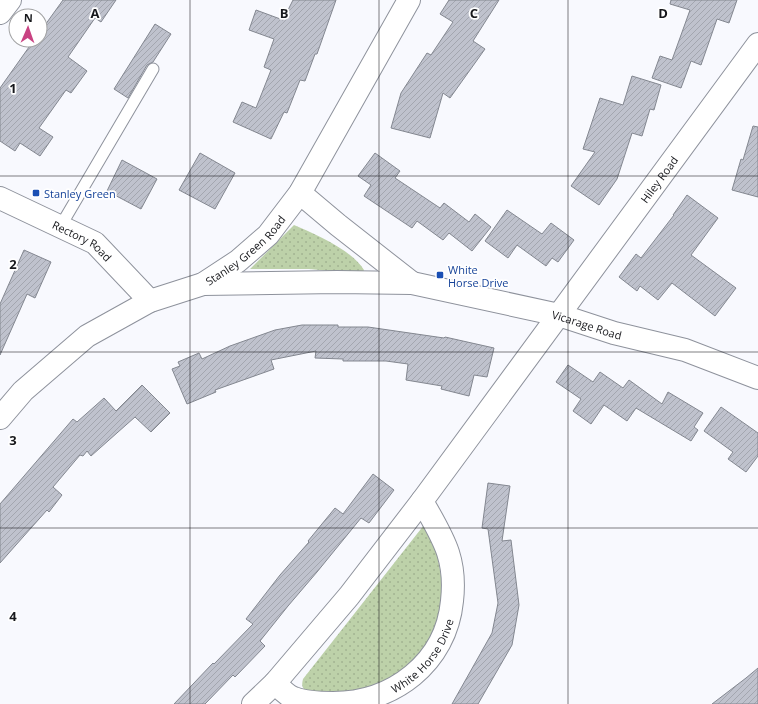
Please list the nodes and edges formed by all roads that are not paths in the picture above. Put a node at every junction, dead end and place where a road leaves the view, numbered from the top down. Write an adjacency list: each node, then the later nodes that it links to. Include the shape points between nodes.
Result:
1 (10, 0): 3 (street)
2 (409, 0): 6 (street, Stanley Green Road)
3 (0, 13)
4 (758, 44): 12 (street, Hiley Road)
5 (153, 69): 8 (lane)
6 (300, 193): 9 (street, Vicarage Road); 10 (street, Stanley Green Road, via 268,235 238,261)
7 (0, 198): 8 (street, Rectory Road)
8 (60, 227): 11 (street, Rectory Road, via 95,243)
9 (412, 283): 10 (street, Vicarage Road); 12 (street, Vicarage Road)
10 (203, 284): 11 (street, Stanley Green Road)
11 (150, 301): 14 (street, Stanley Green Road, via 88,336 23,391)
12 (559, 315): 13 (street, Vicarage Road, via 614,333 685,350); 15 (street)
13 (758, 378)
14 (0, 418)
15 (422, 501): 16 (street, via 349,596); 16 (street, White Horse Drive, via 446,545 453,584 447,626 426,663 412,677 396,687 362,701 308,702 292,698)
16 (274, 684): 17 (street)
17 (254, 704)

